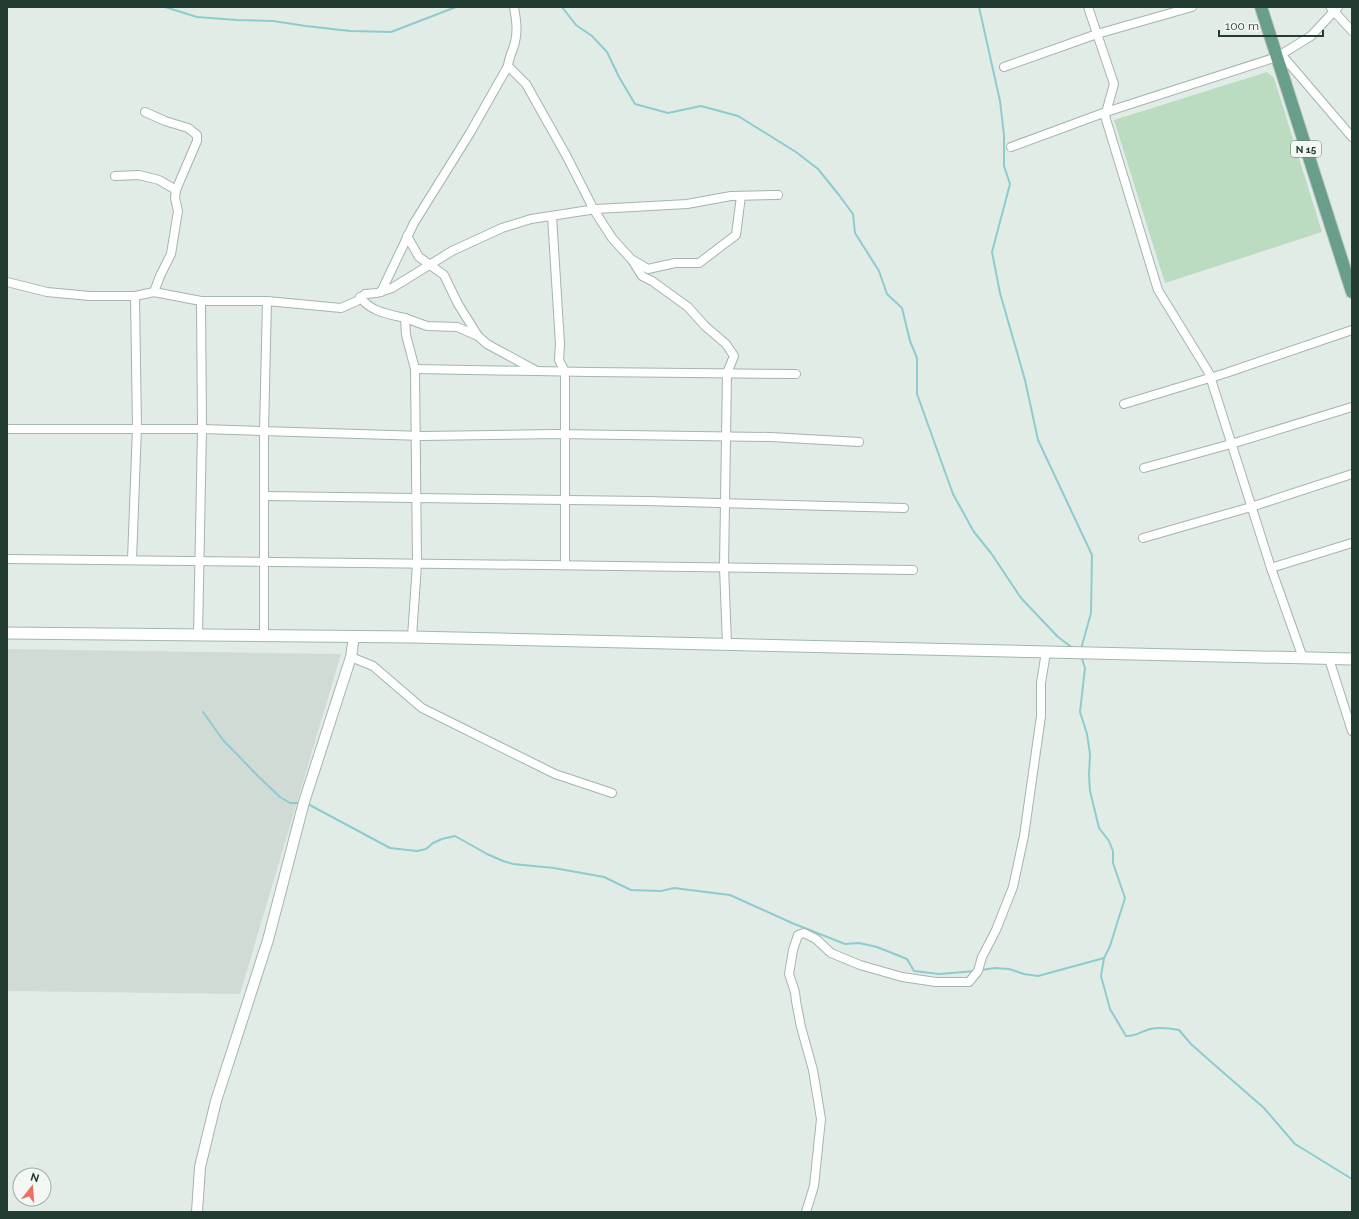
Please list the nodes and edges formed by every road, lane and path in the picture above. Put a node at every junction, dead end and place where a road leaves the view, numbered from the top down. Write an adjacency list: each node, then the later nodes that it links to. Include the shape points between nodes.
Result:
1 (514, 7): 9 (street, via 517,29)
2 (1088, 7): 7 (street)
3 (1192, 7): 7 (street)
4 (1261, 7): 8 (main road, N 15)
5 (1334, 8): 6 (street); 8 (street, via 1311,36)
6 (1352, 31)
7 (1097, 34): 10 (street); 12 (street, via 1114,84)
8 (1279, 56): 12 (street); 13 (street); 27 (main road, N 15)
9 (508, 66): 19 (street, via 526,84); 21 (street)
10 (1004, 67)
11 (145, 112): 16 (street, via 188,128 197,135 198,141)
12 (1106, 112): 14 (street); 40 (street, via 1105,116 1158,290)
13 (1352, 137)
14 (1011, 147)
15 (115, 176): 16 (street, via 139,175 153,178)
16 (176, 190): 25 (street, via 178,211 171,254)
17 (778, 195): 18 (street)
18 (741, 196): 19 (street, via 687,204); 22 (street, via 736,235 699,263 648,269)
19 (594, 210): 20 (street); 22 (street, via 612,238)
20 (552, 216): 23 (street, via 530,219 502,228 452,251); 37 (street, via 559,360)
21 (407, 236): 23 (street, via 419,257); 26 (street)
22 (631, 260): 38 (street, via 642,276 688,307 726,344 734,356)
23 (431, 264): 26 (street); 34 (street, via 444,275)
24 (7, 282): 28 (street, via 47,292 90,296)
25 (154, 292): 28 (street); 30 (street)
26 (381, 292): 29 (street)
27 (1352, 292)
28 (135, 296): 43 (street)
29 (360, 297): 31 (street, via 341,308); 32 (street, via 366,305)
30 (201, 301): 31 (street); 45 (street)
31 (267, 301): 46 (street)
32 (405, 318): 34 (street, via 427,326 457,327); 35 (street, via 406,335)
33 (1352, 330): 40 (street)
34 (478, 336): 36 (street, via 487,344)
35 (415, 368): 36 (street); 48 (street)
36 (536, 371): 37 (street)
37 (565, 372): 38 (street); 47 (street)
38 (727, 373): 39 (street); 49 (street)
39 (796, 374)
40 (1210, 378): 41 (street); 51 (street)
41 (1124, 404)
42 (1352, 407): 51 (street)
43 (137, 428): 44 (street); 45 (street); 63 (street)
44 (7, 429)
45 (202, 429): 46 (street); 64 (street)
46 (264, 431): 48 (street); 54 (street)
47 (565, 434): 48 (street); 49 (street); 56 (street)
48 (415, 435): 55 (street)
49 (726, 436): 50 (street); 57 (street)
50 (859, 442)
51 (1232, 444): 52 (street); 58 (street)
52 (1144, 468)
53 (1352, 474): 58 (street)
54 (264, 496): 55 (street); 65 (street)
55 (416, 498): 56 (street); 66 (street)
56 (565, 500): 57 (street); 67 (street)
57 (725, 503): 59 (street); 68 (street)
58 (1251, 507): 60 (street); 69 (street)
59 (904, 508)
60 (1143, 538)
61 (1352, 543): 69 (street)
62 (7, 560): 63 (street)
63 (132, 560): 64 (street)
64 (200, 561): 65 (street); 72 (street)
65 (264, 562): 66 (street); 73 (street)
66 (416, 564): 67 (street); 75 (street)
67 (565, 565): 68 (street)
68 (724, 567): 70 (street); 76 (street)
69 (1271, 568): 79 (street)
70 (913, 570)
71 (7, 633): 72 (main road)
72 (198, 635): 73 (main road)
73 (264, 635): 74 (main road)
74 (354, 636): 75 (main road); 78 (street)
75 (412, 637): 76 (main road)
76 (727, 644): 77 (main road)
77 (1046, 652): 79 (main road); 85 (street, via 1040,683 1041,716 1024,836 1013,887 978,971 969,982 936,982 902,977 860,965 831,954 804,933 798,935 794,943 789,974 813,1070 821,1119 814,1186)
78 (351, 657): 83 (street, via 373,666 422,708 555,774); 84 (street, via 304,802 268,940 216,1101 200,1167)
79 (1303, 658): 80 (main road)
80 (1329, 659): 81 (main road); 82 (street)
81 (1352, 659)
82 (1352, 731)
83 (612, 793)
84 (197, 1212)
85 (806, 1212)

